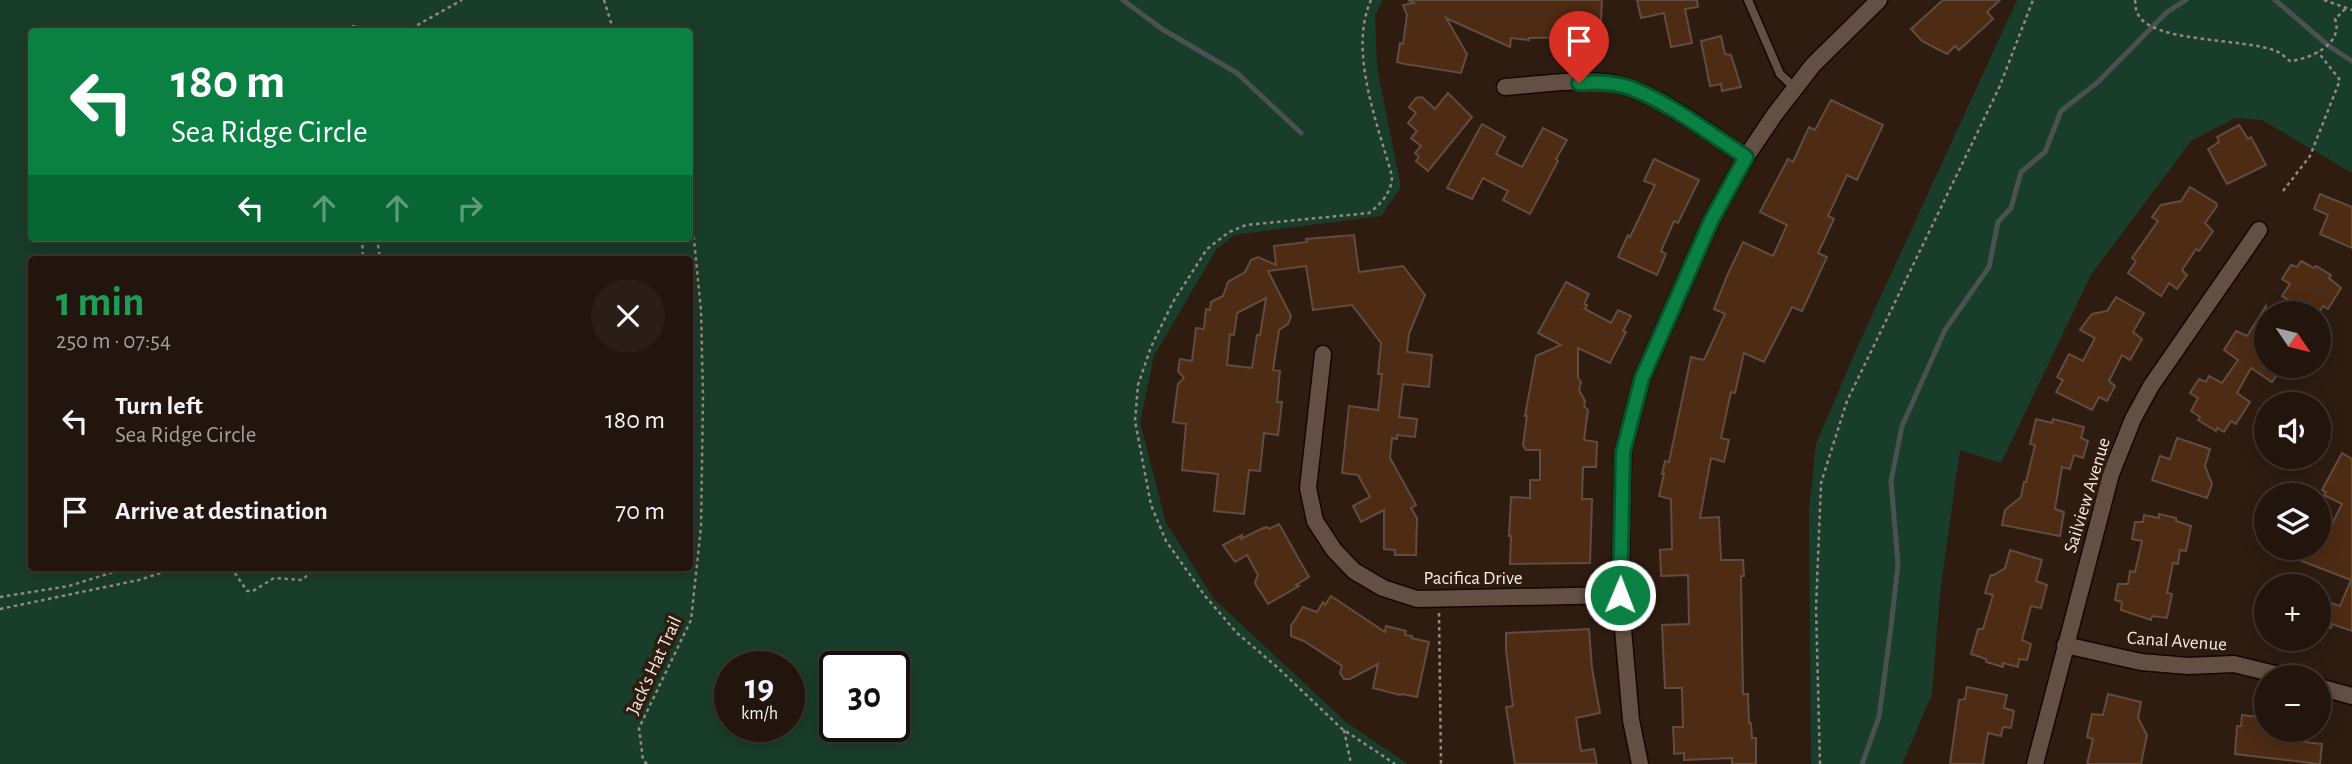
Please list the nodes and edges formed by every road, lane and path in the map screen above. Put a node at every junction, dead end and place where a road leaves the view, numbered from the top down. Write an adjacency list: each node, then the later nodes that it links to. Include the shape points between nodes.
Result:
1 (461, 0): 13 (path)
2 (604, 0): 14 (path)
3 (1371, 0): 35 (path, via 1362,38 1392,187 1369,213 1246,225 1207,249 1151,347 1138,385 1135,421 1151,505 1166,541 1237,633)
4 (1748, 0): 17 (lane, via 1780,74)
5 (1880, 0): 17 (street)
6 (2033, 0): 41 (path, via 1999,89 1847,401 1821,483 1816,608)
7 (2135, 0): 15 (path, via 2139,18 2168,34 2277,51 2290,61)
8 (2323, 0): 9 (path)
9 (2346, 8): 10 (path); 15 (path, via 2335,19 2335,38)
10 (2352, 10)
11 (351, 28): 12 (path)
12 (367, 28)
13 (412, 28)
14 (613, 28)
15 (2318, 52): 19 (path, via 2340,80 2310,156)
16 (1505, 87): 18 (street, via 1603,82 1631,88)
17 (1794, 88): 18 (street)
18 (1746, 157): 27 (street, via 1711,221 1642,378 1623,452)
19 (2283, 191)
20 (693, 230): 36 (path, Jack's Hat Trail, via 701,310 701,527 691,620 639,728)
21 (2259, 230): 31 (street, Sailview Avenue, via 2133,419 2111,474)
22 (1323, 354): 27 (street, Pacifica Drive, via 1308,488 1315,521 1354,571 1383,588 1418,599)
23 (117, 571): 28 (path, via 69,586)
24 (167, 571): 29 (path)
25 (234, 571): 26 (path, via 247,591 253,591 274,578 303,580)
26 (311, 571)
27 (1620, 595): 40 (street, via 1631,720)
28 (0, 597)
29 (0, 608)
30 (1439, 611): 39 (path)
31 (2065, 645): 32 (street, Canal Avenue, via 2141,662 2234,664); 42 (street, Sailview Avenue)
32 (2254, 669)
33 (2331, 690): 34 (street)
34 (2352, 696)
35 (1344, 730): 37 (path); 38 (path)
36 (647, 764)
37 (1351, 764)
38 (1395, 764)
39 (1441, 764)
40 (1640, 764)
41 (1820, 764)
42 (2035, 764)

